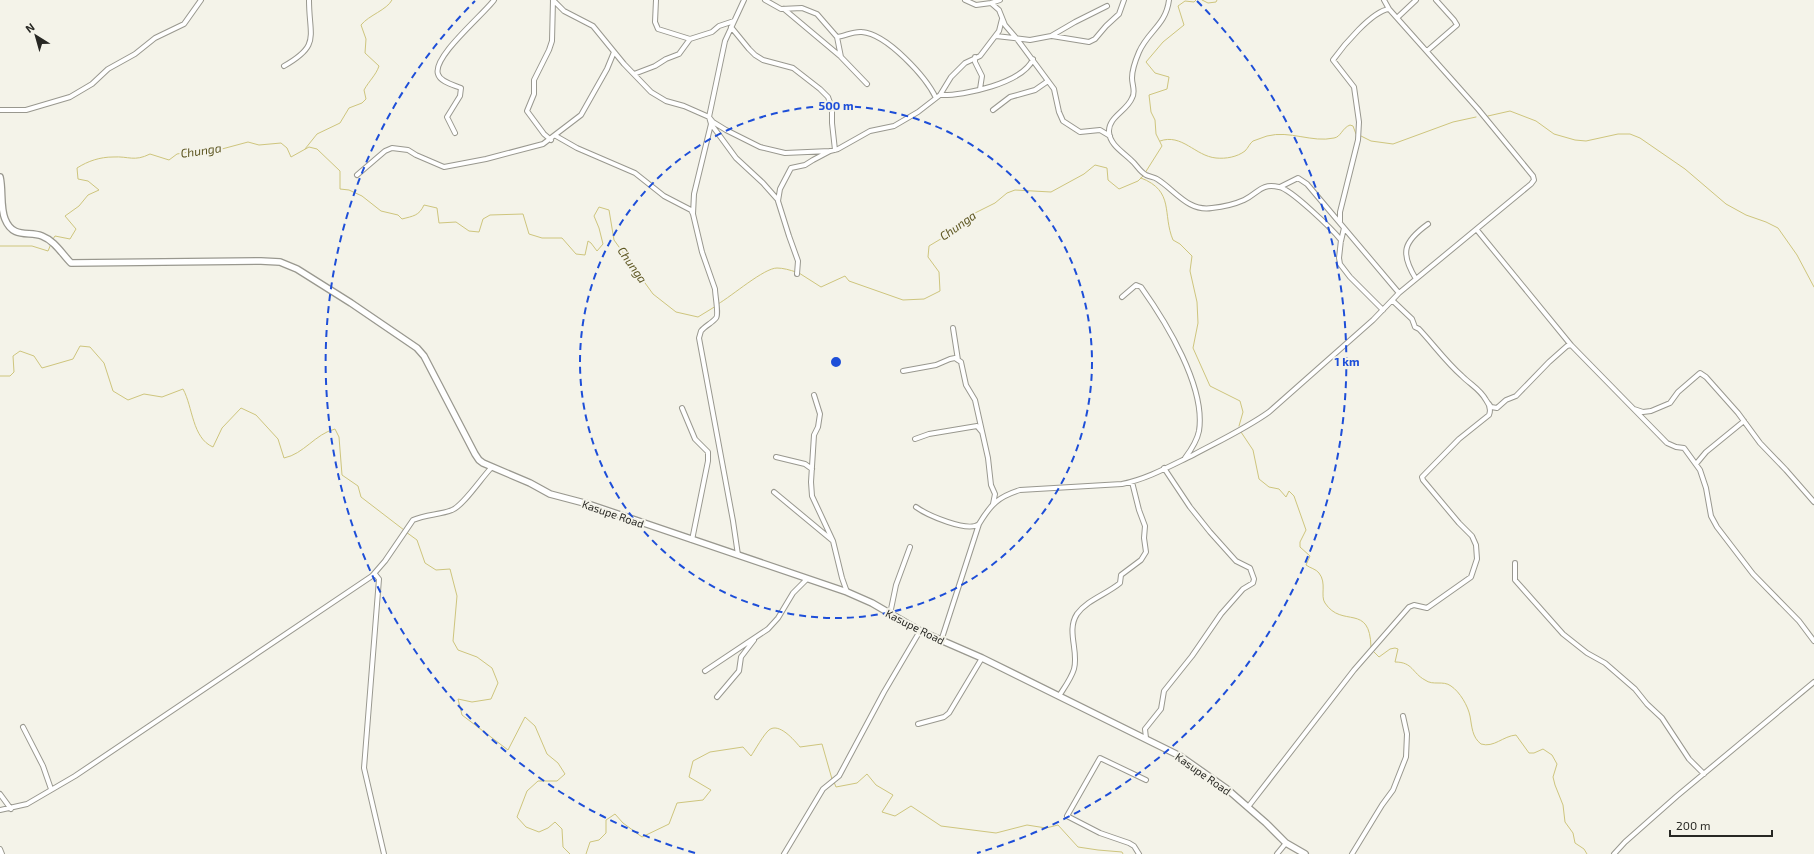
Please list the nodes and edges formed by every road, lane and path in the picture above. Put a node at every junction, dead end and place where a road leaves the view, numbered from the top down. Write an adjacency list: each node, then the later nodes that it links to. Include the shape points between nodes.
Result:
1 (200, 0): 39 (street, via 184,24 155,38 70,97 26,110)
2 (309, 0): 33 (street, via 310,44 305,52)
3 (494, 0): 43 (street, via 466,28 437,65 442,80 461,88 460,96 447,117)
4 (553, 0): 29 (street, via 564,11 593,26); 46 (street, via 552,41 534,80 533,99 528,111)
5 (656, 0): 27 (street, via 655,22 658,29)
6 (744, 0): 21 (street)
7 (766, 0): 17 (street)
8 (965, 0): 15 (street, via 976,5)
9 (1000, 0): 15 (street)
10 (1124, 0): 24 (street, via 1119,14 1089,42)
11 (1169, 0): 45 (street, via 1163,20 1139,52 1133,70 1132,99 1110,125)
12 (1384, 0): 18 (street)
13 (1416, 0): 19 (street)
14 (1436, 0): 28 (street, via 1457,25)
15 (991, 3): 20 (street, via 999,10)
16 (1107, 6): 24 (street)
17 (784, 9): 25 (street, via 802,8 814,12); 30 (street)
18 (1389, 9): 19 (street); 54 (street, via 1372,18 1334,60 1352,83 1360,122)
19 (1398, 17): 28 (street)
20 (1002, 19): 23 (street); 26 (street)
21 (734, 21): 22 (street); 27 (street)
22 (731, 27): 41 (street); 47 (street, via 755,55 763,60 793,68 828,97 832,108)
23 (996, 36): 26 (street); 31 (street, via 980,56)
24 (1051, 36): 26 (street)
25 (838, 37): 30 (street); 38 (street, via 861,32 888,44 919,72)
26 (1017, 38): 32 (street)
27 (690, 39): 34 (street, via 679,54)
28 (1427, 50): 57 (street, via 1533,176 1531,184)
29 (614, 52): 34 (street); 44 (street, via 581,115)
30 (840, 56): 36 (street)
31 (975, 57): 37 (street, via 982,76); 38 (street, via 951,77)
32 (1033, 59): 35 (street); 37 (street, via 1027,69 1015,77)
33 (284, 66)
34 (634, 74): 41 (street, via 651,92 666,101)
35 (1048, 81): 40 (street, via 1035,90 1010,97); 45 (street, via 1054,88 1063,121 1080,132 1100,130)
36 (867, 84)
37 (980, 89): 38 (street)
38 (938, 97): 47 (street, via 901,122 870,131)
39 (0, 110)
40 (993, 110)
41 (710, 117): 42 (street); 48 (street, via 713,122 753,145 772,151)
42 (711, 124): 52 (street, via 736,158 763,182); 53 (street, via 694,194)
43 (455, 133)
44 (556, 136): 46 (street); 53 (street, via 584,152 635,173 664,196 691,210)
45 (1110, 136): 51 (street, via 1136,168 1198,208 1211,209 1244,200 1263,186)
46 (551, 140): 49 (street, via 486,159 444,167 416,156 408,150 392,148)
47 (835, 150): 48 (street)
48 (830, 151): 52 (street, via 805,166 791,168 780,189)
49 (357, 175)
50 (0, 177): 79 (street, Kasupe Road, via 7,224 21,234 42,236 64,253 71,263 260,261 280,262 297,269 417,348 424,356 479,460)
51 (1280, 187): 54 (street, via 1296,178 1302,180); 58 (street, via 1312,211)
52 (778, 201): 59 (street, via 798,261)
53 (693, 214): 91 (street, via 702,252 715,289 718,313 701,331 699,338)
54 (1340, 222): 56 (street)
55 (1428, 224): 60 (street, via 1416,232 1405,251 1407,262)
56 (1344, 228): 58 (street); 61 (street)
57 (1477, 230): 60 (street); 66 (street)
58 (1341, 241): 64 (street, via 1340,264)
59 (797, 272)
60 (1416, 279): 61 (street)
61 (1400, 293): 63 (street)
62 (1122, 297): 77 (street, via 1136,285 1140,288 1164,321 1195,386 1199,431 1191,450)
63 (1393, 301): 64 (street); 70 (street, via 1462,377 1478,389)
64 (1383, 310): 77 (street, via 1269,412 1239,432)
65 (953, 328): 67 (street)
66 (1571, 345): 70 (street, via 1516,396 1497,408); 72 (street)
67 (958, 360): 68 (street, via 950,359 936,365); 74 (street, via 961,362 966,385 975,400)
68 (903, 371)
69 (814, 395): 80 (street, via 820,414 814,435)
70 (1488, 404): 114 (street, via 1489,415 1459,439 1422,477 1474,538 1477,559 1472,575 1427,608 1414,605 1409,607 1354,670)
71 (682, 408): 88 (street, via 695,439 708,452)
72 (1633, 409): 73 (street, via 1651,411 1670,403 1678,392 1700,373); 78 (street, via 1667,443 1684,448)
73 (1744, 421): 78 (street, via 1706,452); 84 (street, via 1760,443)
74 (982, 432): 75 (street, via 977,426 929,434); 85 (street, via 995,494)
75 (915, 439)
76 (776, 457): 80 (street)
77 (1183, 459): 81 (street)
78 (1696, 464): 100 (street, via 1702,475 1711,516 1717,528 1753,574 1799,620)
79 (492, 467): 88 (street, Kasupe Road, via 550,494 588,504); 93 (street, via 457,508 414,520)
80 (812, 468): 89 (street, via 812,496)
81 (1164, 468): 82 (street); 109 (street, via 1210,532 1236,561 1250,568 1254,579 1253,583 1221,614 1164,691 1161,709 1145,729)
82 (1132, 482): 85 (street, via 1020,490 1005,495); 104 (street, via 1145,526 1146,552 1141,560 1121,576 1120,583 1088,604 1077,615 1072,638 1074,670)
83 (774, 492): 89 (street)
84 (1814, 502)
85 (993, 504): 87 (street)
86 (916, 507): 87 (street, via 932,516 967,527 973,528)
87 (979, 524): 99 (street)
88 (692, 540): 91 (street, Kasupe Road)
89 (833, 541): 95 (street)
90 (910, 547): 96 (street, via 896,585)
91 (738, 556): 94 (street, Kasupe Road)
92 (1515, 563): 110 (street, via 1515,580 1559,630 1628,682 1662,718 1689,759)
93 (375, 574): 112 (street, via 75,776); 120 (street, via 379,579 364,768)
94 (807, 579): 95 (street, Kasupe Road); 98 (street, via 793,593 775,622)
95 (847, 592): 96 (street, Kasupe Road, via 872,603)
96 (890, 615): 97 (street, Kasupe Road)
97 (920, 631): 99 (street, Kasupe Road); 121 (street, via 839,776 823,789)
98 (759, 636): 102 (street); 105 (street, via 746,650 739,671)
99 (941, 641): 101 (street, Kasupe Road)
100 (1814, 641)
101 (982, 658): 104 (street, Kasupe Road); 107 (street, via 949,713)
102 (705, 671)
103 (1814, 682): 110 (street)
104 (1059, 696): 109 (street, Kasupe Road)
105 (717, 697)
106 (1403, 716): 125 (street, via 1407,734 1406,757 1393,790)
107 (918, 724)
108 (23, 727): 112 (street, via 43,766)
109 (1146, 738): 114 (street, Kasupe Road, via 1180,756)
110 (1704, 774): 126 (street)
111 (1146, 780): 122 (street, via 1100,758 1067,816 1100,833 1130,843)
112 (51, 789): 115 (street, via 26,804)
113 (0, 794): 115 (street)
114 (1248, 807): 117 (street, Kasupe Road)
115 (11, 809): 116 (street)
116 (0, 810)
117 (1286, 843): 123 (street); 124 (street, Kasupe Road)
118 (0, 849): 119 (street)
119 (2, 854)
120 (384, 854)
121 (784, 854)
122 (1139, 854)
123 (1276, 854)
124 (1305, 854)
125 (1352, 854)
126 (1614, 854): 127 (street)
127 (1618, 854)

